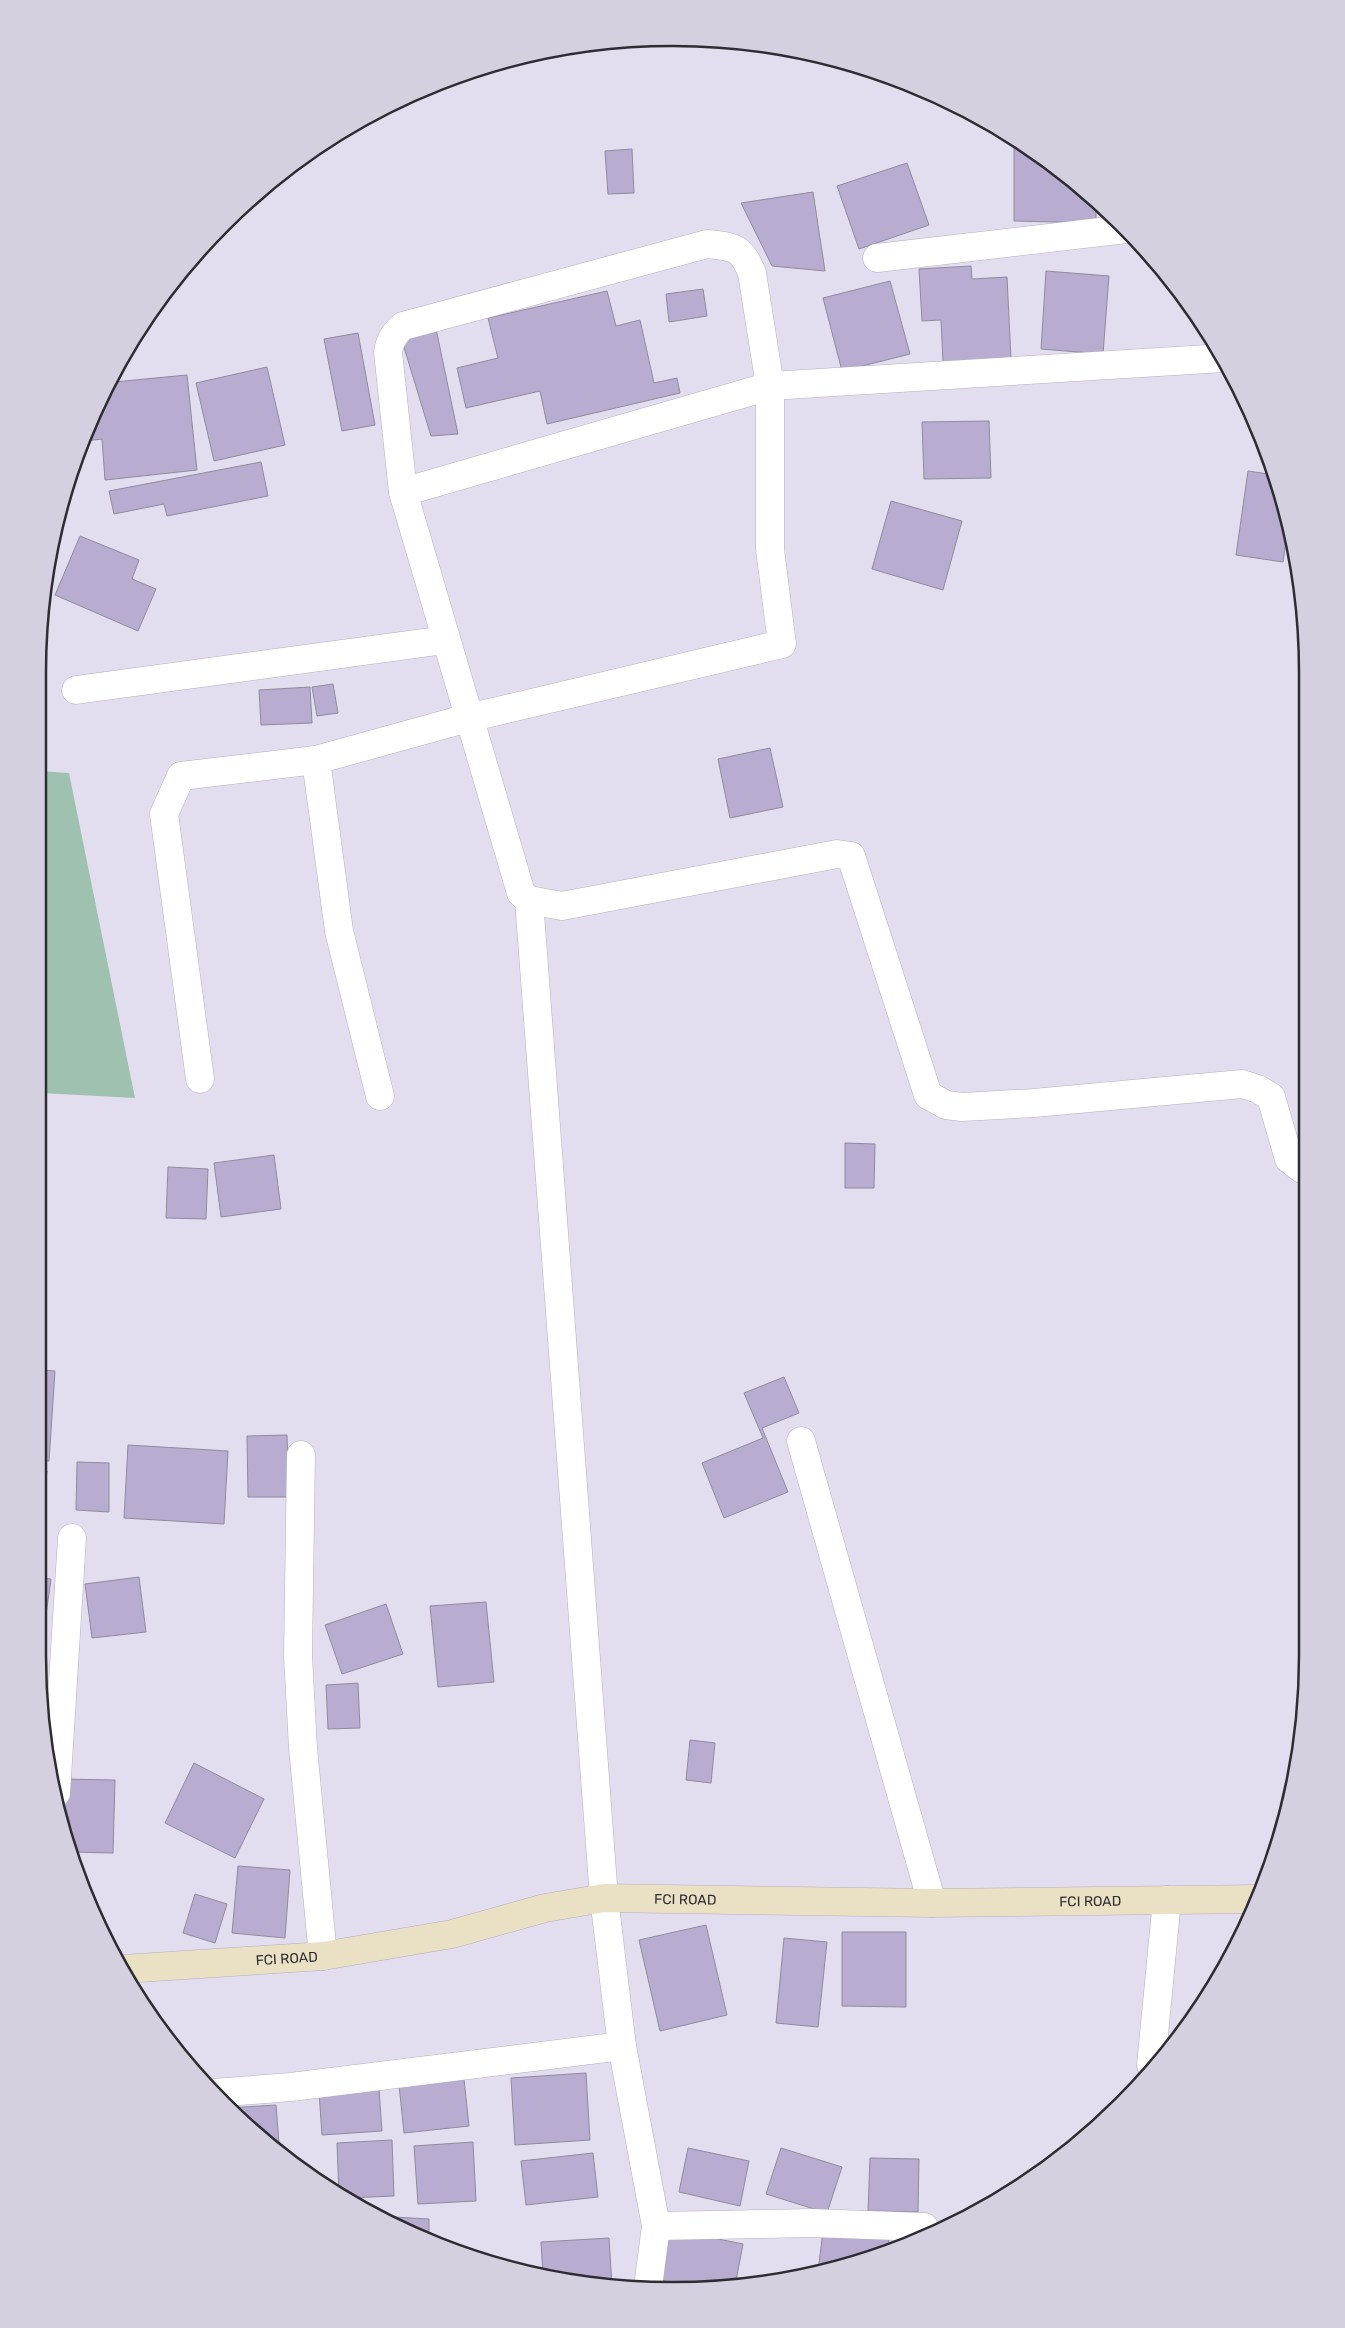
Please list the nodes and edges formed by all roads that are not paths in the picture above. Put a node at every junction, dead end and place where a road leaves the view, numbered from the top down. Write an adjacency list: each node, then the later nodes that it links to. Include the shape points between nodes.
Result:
1 (1115, 230): 2 (street)
2 (877, 258)
3 (1215, 359): 4 (street)
4 (770, 386): 5 (street); 5 (street, via 752,273 746,257 732,247 707,244 403,326 394,334 388,352); 8 (street, via 770,549 782,644)
5 (403, 492): 6 (street)
6 (445, 640): 7 (street); 8 (street)
7 (76, 690)
8 (468, 718): 9 (street); 10 (street, via 521,893)
9 (316, 760): 11 (street, via 181,776 164,814); 12 (street, via 339,931)
10 (529, 900): 13 (street, via 562,906 836,854 851,856 928,1095 946,1105 962,1107 1242,1084 1271,1096 1289,1159); 18 (street)
11 (200, 1079)
12 (380, 1096)
13 (1299, 1167)
14 (801, 1441): 21 (street)
15 (300, 1455): 22 (street, via 298,1665)
16 (72, 1538): 17 (street)
17 (57, 1773)
18 (604, 1898): 21 (street, FCI ROAD); 22 (street, FCI ROAD, via 545,1908 452,1934); 24 (street)
19 (1249, 1899): 20 (street, FCI ROAD)
20 (1167, 1900): 21 (street, FCI ROAD); 25 (street)
21 (932, 1903)
22 (323, 1956): 23 (street, FCI ROAD)
23 (130, 1969)
24 (622, 2046): 26 (street); 27 (street)
25 (1152, 2058)
26 (224, 2092)
27 (656, 2226): 28 (street, via 812,2223); 29 (street)
28 (924, 2227)
29 (649, 2281)

